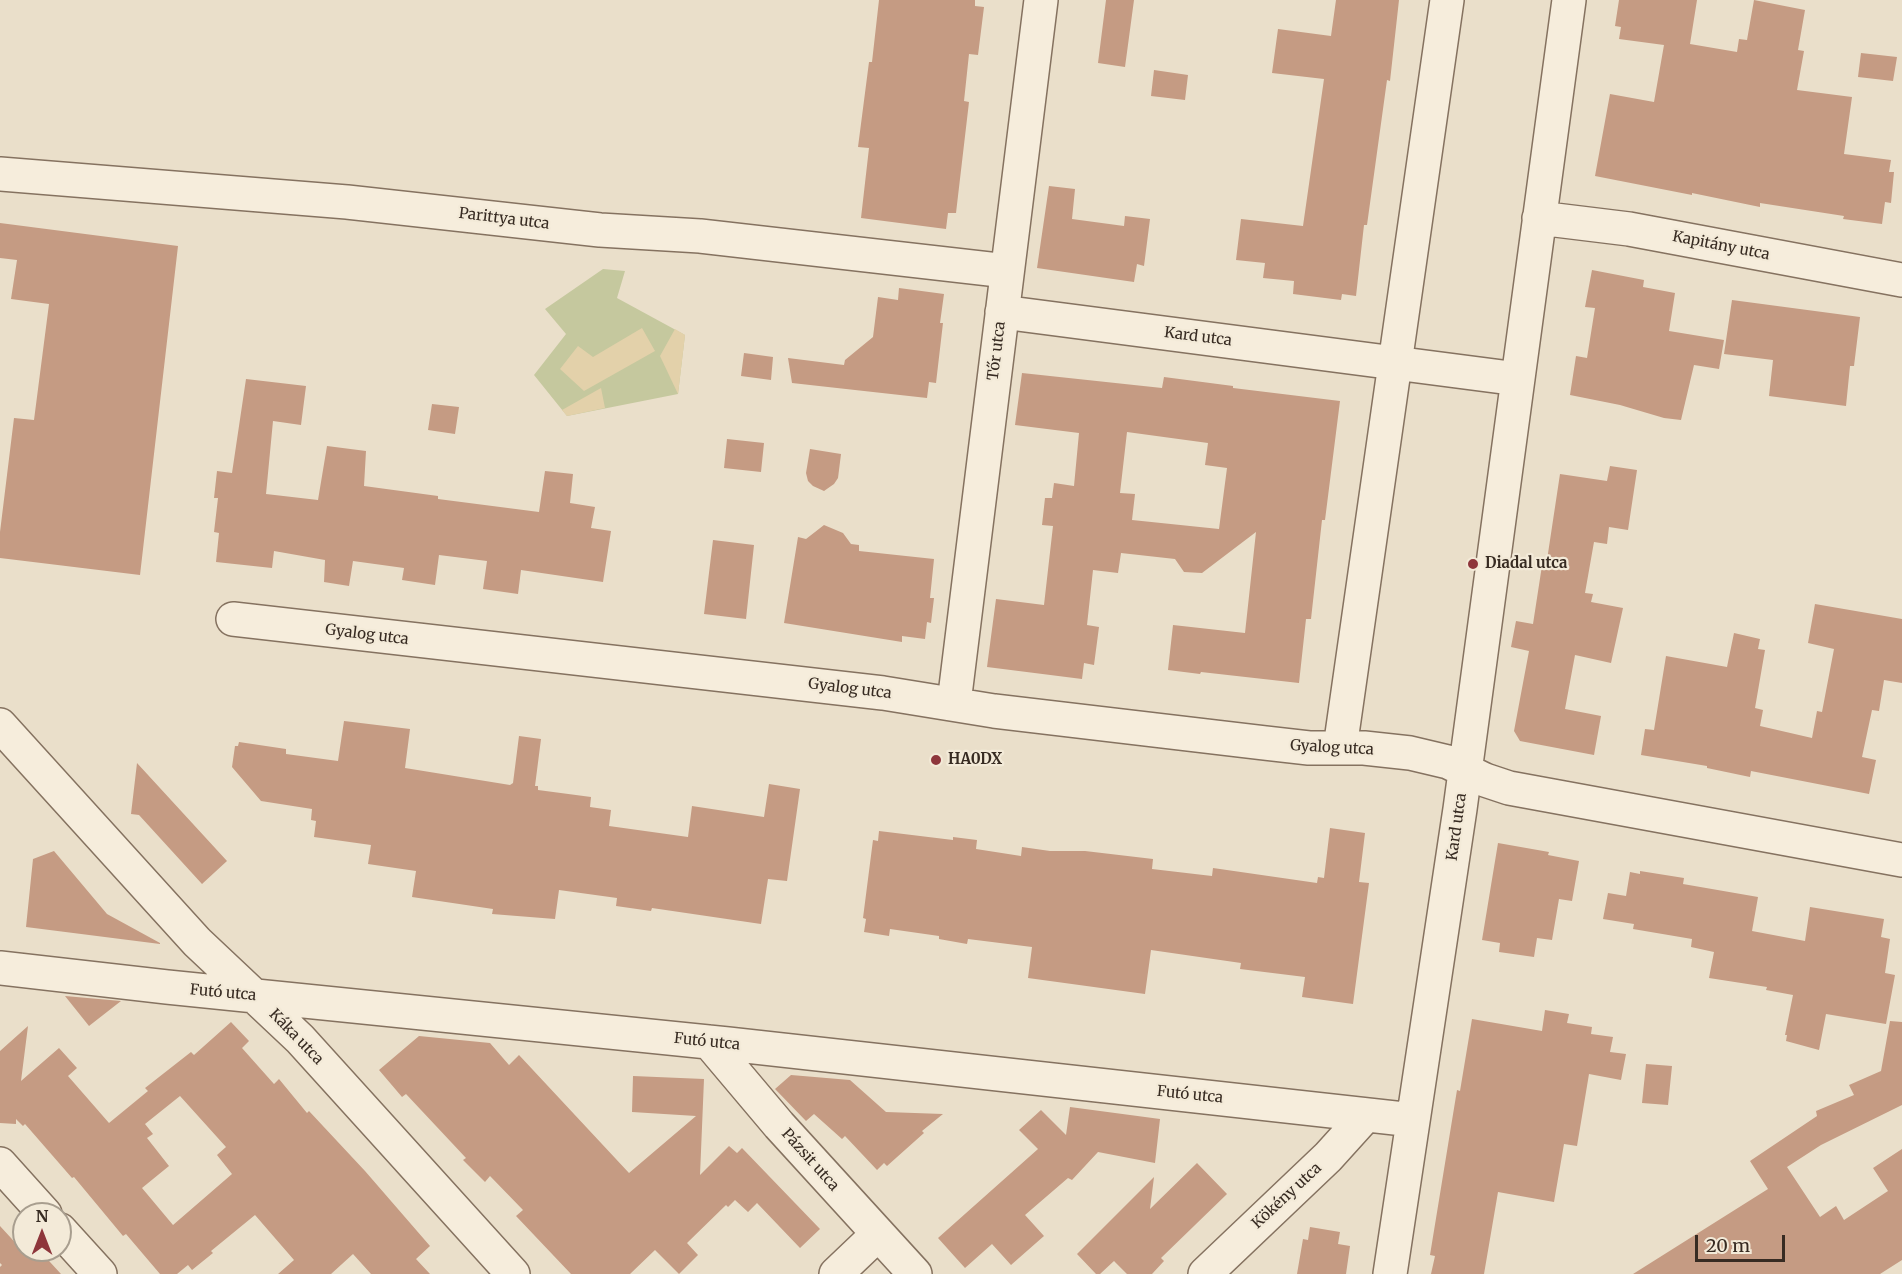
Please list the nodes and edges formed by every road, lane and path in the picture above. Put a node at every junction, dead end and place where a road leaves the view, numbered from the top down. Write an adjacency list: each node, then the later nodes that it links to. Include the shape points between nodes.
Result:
1 (1041, 0): 6 (street, Tőr utca)
2 (1447, 0): 9 (street)
3 (1569, 0): 5 (street, Kard utca)
4 (0, 174): 6 (street, Parittya utca, via 347,201)
5 (1539, 219): 7 (street, Kapitány utca, via 1629,229); 10 (street, Kard utca)
6 (1007, 272): 8 (street, Tőr utca)
7 (1902, 280)
8 (1002, 312): 9 (street, Kard utca); 12 (street, Tőr utca)
9 (1394, 362): 10 (street, Kard utca); 14 (street)
10 (1518, 379): 15 (street, Kard utca)
11 (233, 619): 12 (street, Gyalog utca)
12 (954, 703): 14 (street, Gyalog utca, via 1242,741)
13 (0, 726): 18 (street, Káka utca, via 197,942)
14 (1340, 748): 15 (street, Gyalog utca, via 1431,757)
15 (1464, 770): 16 (street, via 1509,788); 21 (street, Kard utca)
16 (1902, 860)
17 (0, 968): 18 (street, Futó utca)
18 (253, 995): 19 (street, Futó utca); 27 (street, Káka utca, via 300,1040)
19 (709, 1042): 20 (street, Futó utca); 24 (street, Pázsit utca)
20 (1366, 1115): 21 (street, Futó utca); 30 (street, Kökény utca, via 1328,1157)
21 (1413, 1120): 31 (street, Kard utca)
22 (0, 1164): 23 (street)
23 (34, 1202)
24 (878, 1234): 28 (street); 29 (street, Pázsit utca)
25 (72, 1243): 26 (street)
26 (100, 1274)
27 (513, 1274)
28 (836, 1274)
29 (915, 1274)
30 (1205, 1274)
31 (1390, 1274)

